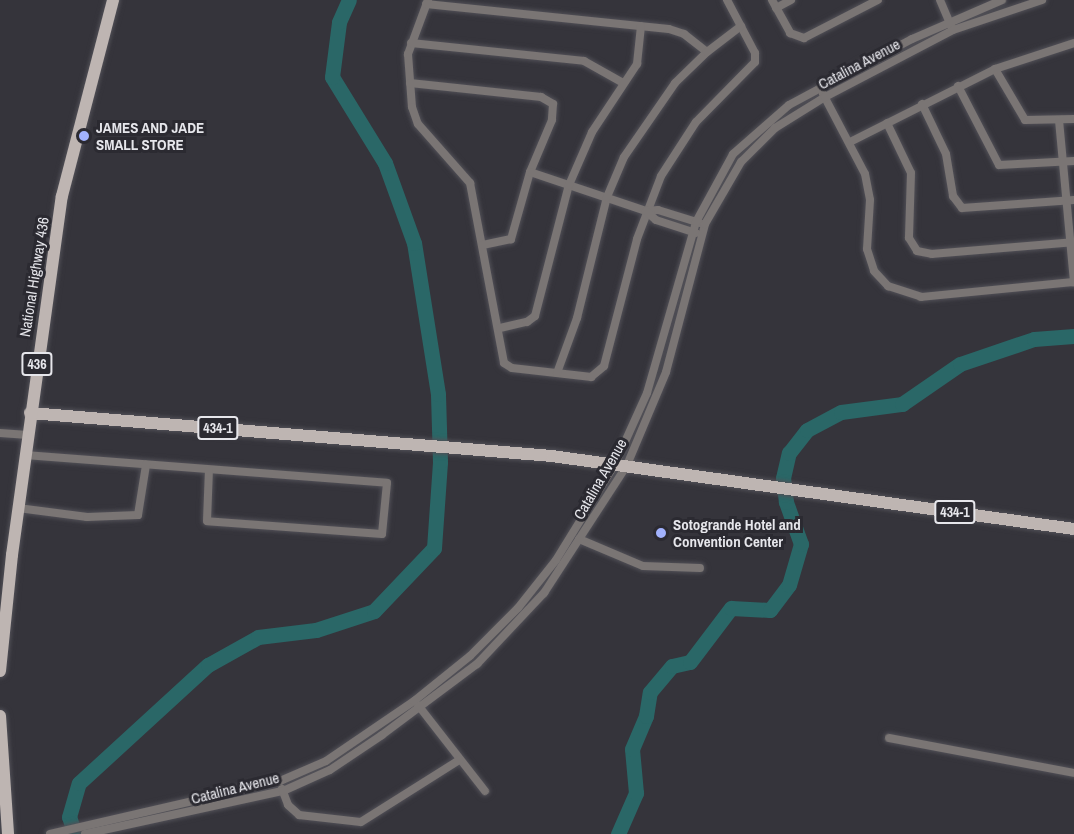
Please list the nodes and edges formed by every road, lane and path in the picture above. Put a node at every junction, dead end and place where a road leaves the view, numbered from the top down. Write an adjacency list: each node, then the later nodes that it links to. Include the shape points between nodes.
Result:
1 (113, 0): 44 (main road, National Highway 436 / 436, via 62,196)
2 (727, 0): 12 (street)
3 (791, 0): 9 (street)
4 (878, 0): 9 (street, via 804,38 790,33)
5 (939, 0): 10 (street)
6 (1002, 0): 10 (street, Catalina Avenue)
7 (1042, 0): 13 (street, Catalina Avenue)
8 (427, 2): 11 (street); 14 (street)
9 (774, 4)
10 (949, 21): 13 (street); 21 (street, Catalina Avenue)
11 (641, 26): 16 (street, via 678,31); 19 (street, via 637,64)
12 (741, 26): 16 (street); 34 (street, via 755,53 753,67 710,105 681,141)
13 (953, 30): 22 (street, Catalina Avenue)
14 (411, 43): 18 (street); 19 (street, via 584,61)
15 (1074, 44): 17 (street)
16 (707, 52): 32 (street, via 648,118 624,156)
17 (995, 69): 20 (street); 25 (street, via 1021,117 1035,122)
18 (410, 83): 30 (street, via 548,99 554,114); 40 (street, via 418,124 470,183)
19 (623, 83): 31 (street, via 592,132)
20 (958, 86): 23 (street); 29 (street, via 995,163 1002,166)
21 (819, 87): 22 (street); 35 (street, Catalina Avenue, via 770,118 734,154)
22 (825, 96): 27 (street); 36 (street, Catalina Avenue, via 758,143 727,181)
23 (922, 104): 26 (street); 33 (street, via 946,154 953,196 962,208)
24 (1074, 119): 25 (street)
25 (1059, 120): 29 (street)
26 (887, 123): 27 (street); 39 (street, via 911,172 909,238 917,251 932,254)
27 (850, 142): 41 (street, via 869,191 867,249 874,271 893,289 921,297)
28 (1074, 161): 29 (street)
29 (1063, 162): 33 (street)
30 (530, 171): 31 (street); 40 (street, via 511,239)
31 (569, 185): 32 (street); 42 (street, via 535,316 527,322)
32 (607, 197): 34 (street); 43 (street, via 577,318)
33 (1070, 201): 39 (street)
34 (646, 211): 35 (street, via 658,210); 37 (street, via 656,220); 43 (street, via 602,371 591,377)
35 (696, 222): 36 (street); 37 (street, Catalina Avenue)
36 (705, 224): 38 (street, Catalina Avenue)
37 (693, 232): 38 (street); 49 (street, Catalina Avenue, via 647,393)
38 (702, 235): 49 (street, Catalina Avenue, via 666,372)
39 (1072, 242): 41 (street)
40 (483, 245): 42 (street)
41 (1074, 282)
42 (500, 328): 43 (street, via 506,366)
43 (557, 373)
44 (30, 413): 46 (main road, National Highway 436 / 436); 49 (main road, 434-1)
45 (0, 433): 46 (street)
46 (28, 435): 47 (main road, National Highway 436 / 436)
47 (25, 454): 48 (street); 51 (main road, National Highway 436 / 436)
48 (146, 465): 50 (street); 51 (street, via 138,515 87,517)
49 (621, 465): 52 (main road, 434-1); 53 (street, Catalina Avenue); 54 (street, Catalina Avenue)
50 (209, 470): 50 (street, via 387,483 382,534 207,521)
51 (18, 508): 56 (main road, National Highway 436 / 436)
52 (1074, 529)
53 (576, 532): 54 (street); 58 (street, Catalina Avenue, via 497,631)
54 (580, 541): 55 (street, via 643,566); 59 (street, Catalina Avenue, via 525,615 477,664)
55 (700, 568)
56 (0, 656): 57 (main road, National Highway 436 / 436)
57 (0, 671)
58 (414, 701): 59 (street); 64 (street, Catalina Avenue, via 326,761)
59 (421, 709): 62 (street); 65 (street, Catalina Avenue, via 330,770)
60 (0, 716): 67 (main road)
61 (889, 738): 63 (street)
62 (459, 759): 65 (street, via 361,822 299,815 288,805); 66 (street)
63 (1074, 773)
64 (280, 781): 65 (street); 68 (street, Catalina Avenue)
65 (283, 791): 68 (street, Catalina Avenue)
66 (485, 791)
67 (3, 807): 69 (main road)
68 (101, 826): 70 (street, Catalina Avenue); 71 (street, Catalina Avenue)
69 (8, 834)
70 (50, 834)
71 (85, 834)

